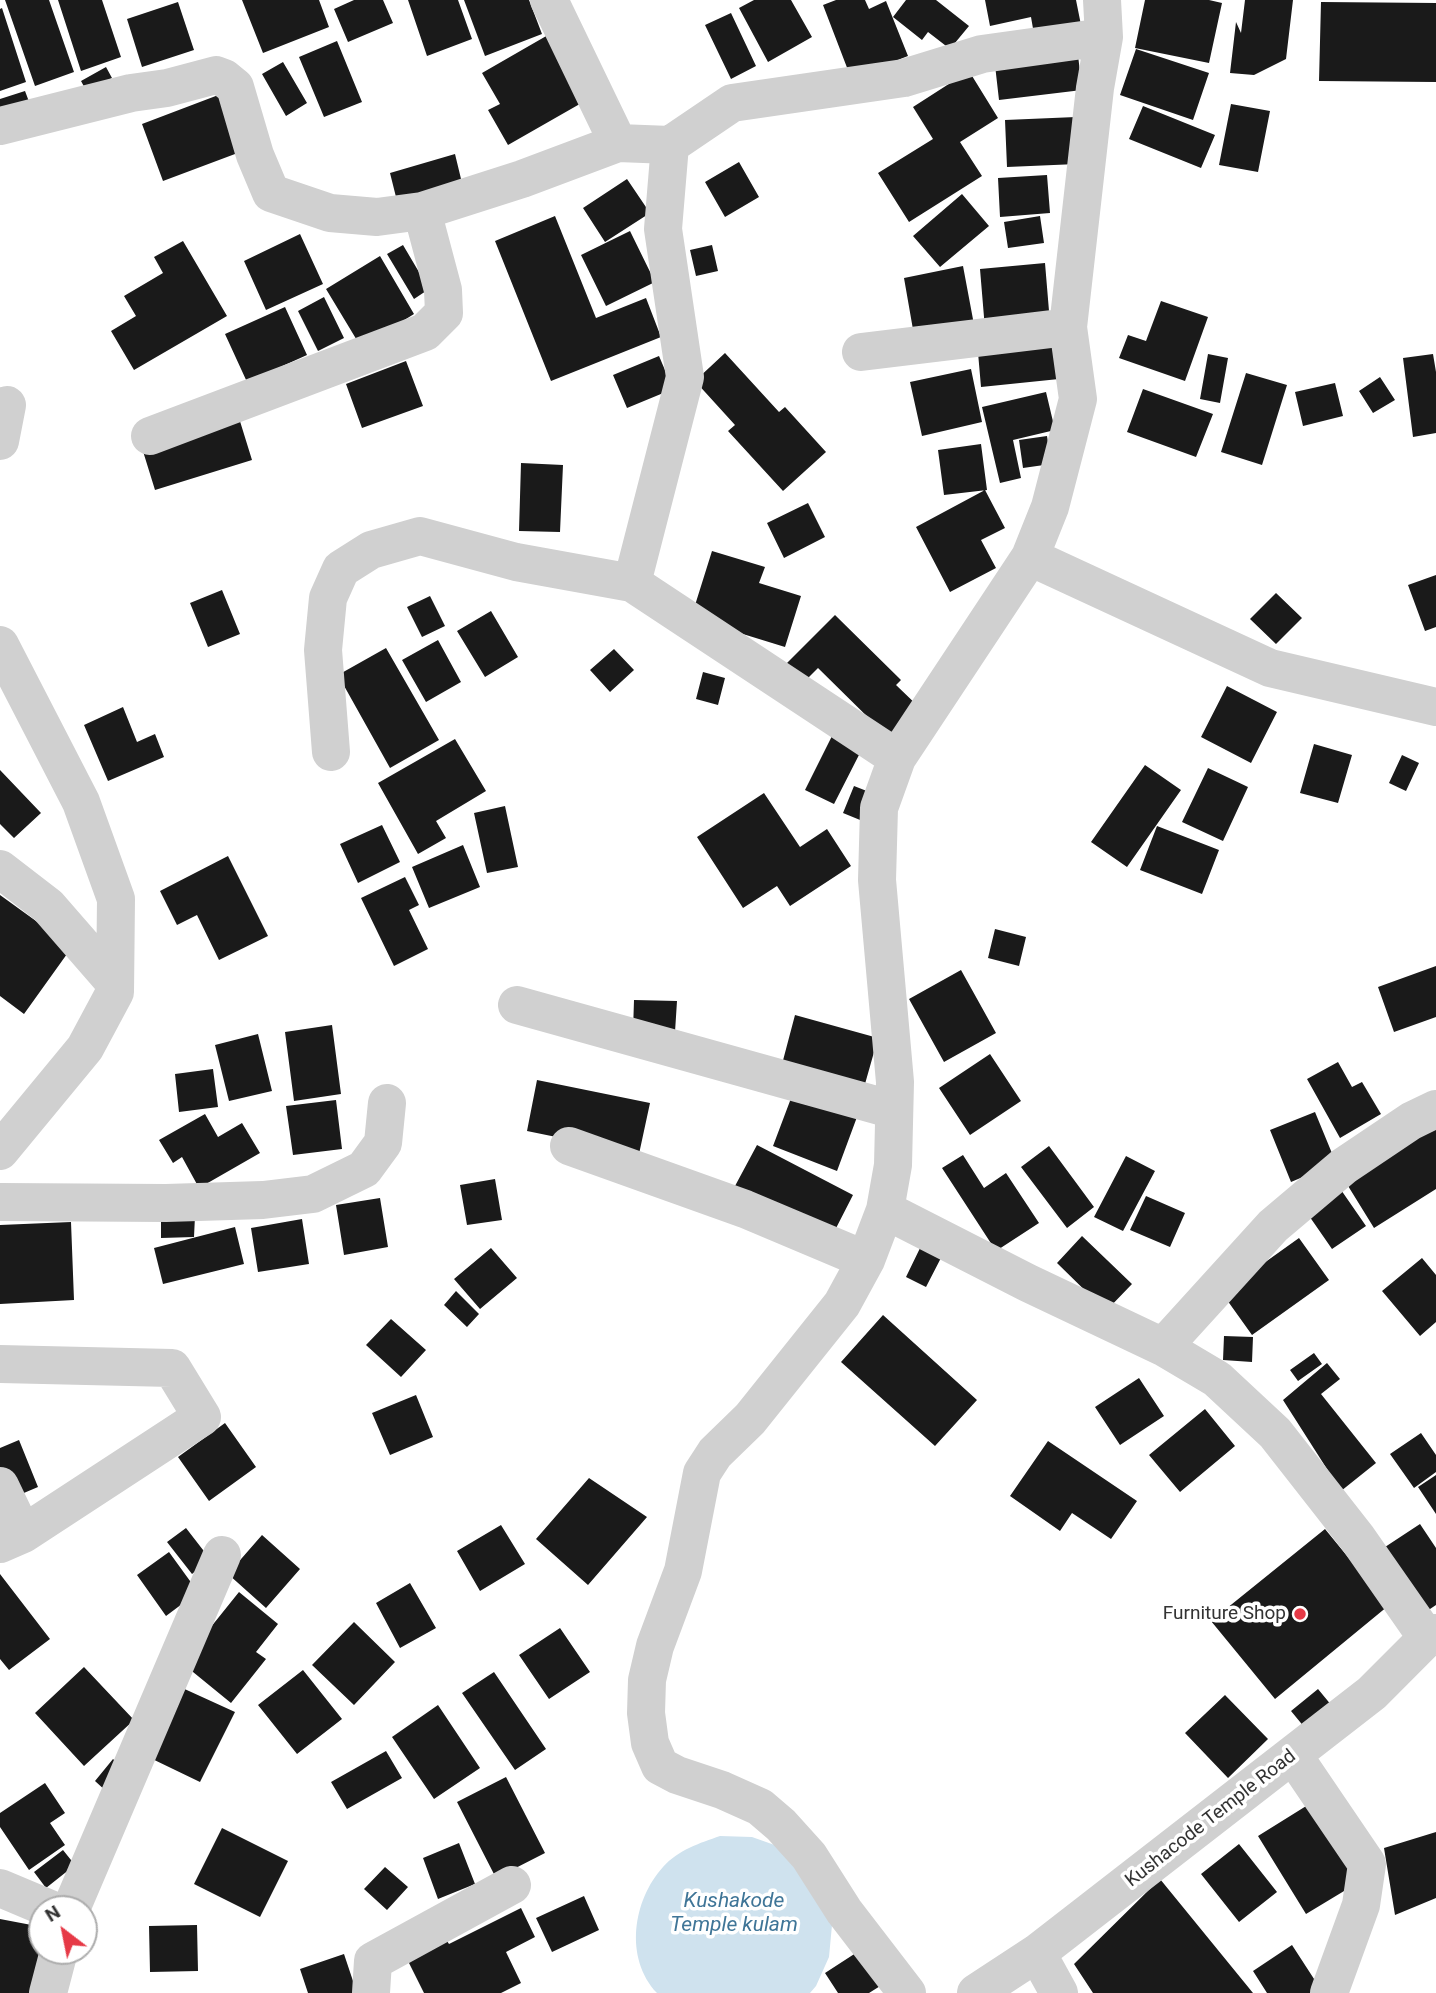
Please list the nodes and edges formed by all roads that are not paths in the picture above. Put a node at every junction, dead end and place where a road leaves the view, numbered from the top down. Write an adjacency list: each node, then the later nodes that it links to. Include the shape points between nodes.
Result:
1 (549, 0): 4 (street)
2 (1103, 18): 5 (street, via 904,78 732,103); 7 (street)
3 (0, 126): 6 (street, via 216,75 234,87 271,193 330,213 377,217)
4 (618, 144): 5 (street); 6 (street)
5 (670, 145): 11 (street, via 663,229 685,377)
6 (422, 211): 9 (street, via 443,290 444,313 425,332)
7 (1068, 327): 8 (street); 10 (street, via 1078,399 1050,507)
8 (861, 352)
9 (150, 436)
10 (1030, 557): 13 (street, via 1270,668); 15 (street)
11 (632, 583): 14 (street, via 516,562 420,536 371,550 341,569 328,598 323,650); 15 (street)
12 (0, 645): 17 (street, via 81,802 116,899)
13 (1436, 707)
14 (331, 752)
15 (897, 758): 21 (street, via 879,808 877,880)
16 (0, 869): 17 (street, via 48,906)
17 (115, 983): 23 (street, via 116,992 85,1048)
18 (517, 1005): 21 (street)
19 (387, 1103): 24 (street, via 383,1143 363,1169 313,1194 166,1203)
20 (1436, 1109): 27 (street, via 1344,1166 1273,1226)
21 (894, 1110): 25 (street, via 893,1165)
22 (569, 1146): 26 (street, via 745,1209)
23 (0, 1151)
24 (0, 1202)
25 (884, 1210): 26 (street); 27 (street)
26 (866, 1260): 42 (street, via 842,1304 750,1419 715,1452 702,1474 682,1571 647,1680 646,1713 650,1743 660,1766 760,1807 781,1825 809,1856 844,1911)
27 (1163, 1347): 32 (street, via 1217,1379 1275,1433)
28 (0, 1364): 30 (street, via 172,1367 202,1417)
29 (0, 1486): 30 (street)
30 (11, 1539)
31 (222, 1555): 36 (street)
32 (1431, 1635): 33 (street, Kushacode Temple Road, via 1372,1693)
33 (1293, 1755): 38 (street, Kushacode Temple Road); 45 (street, via 1367,1864 1361,1905)
34 (512, 1885): 41 (street, via 373,1961)
35 (0, 1888): 37 (street)
36 (77, 1895)
37 (28, 1900)
38 (1037, 1953): 43 (street, Kushacode Temple Road); 44 (street)
39 (55, 1965): 40 (street)
40 (48, 1993)
41 (371, 1993)
42 (907, 1993)
43 (976, 1993)
44 (1059, 1993)
45 (1329, 1993)

